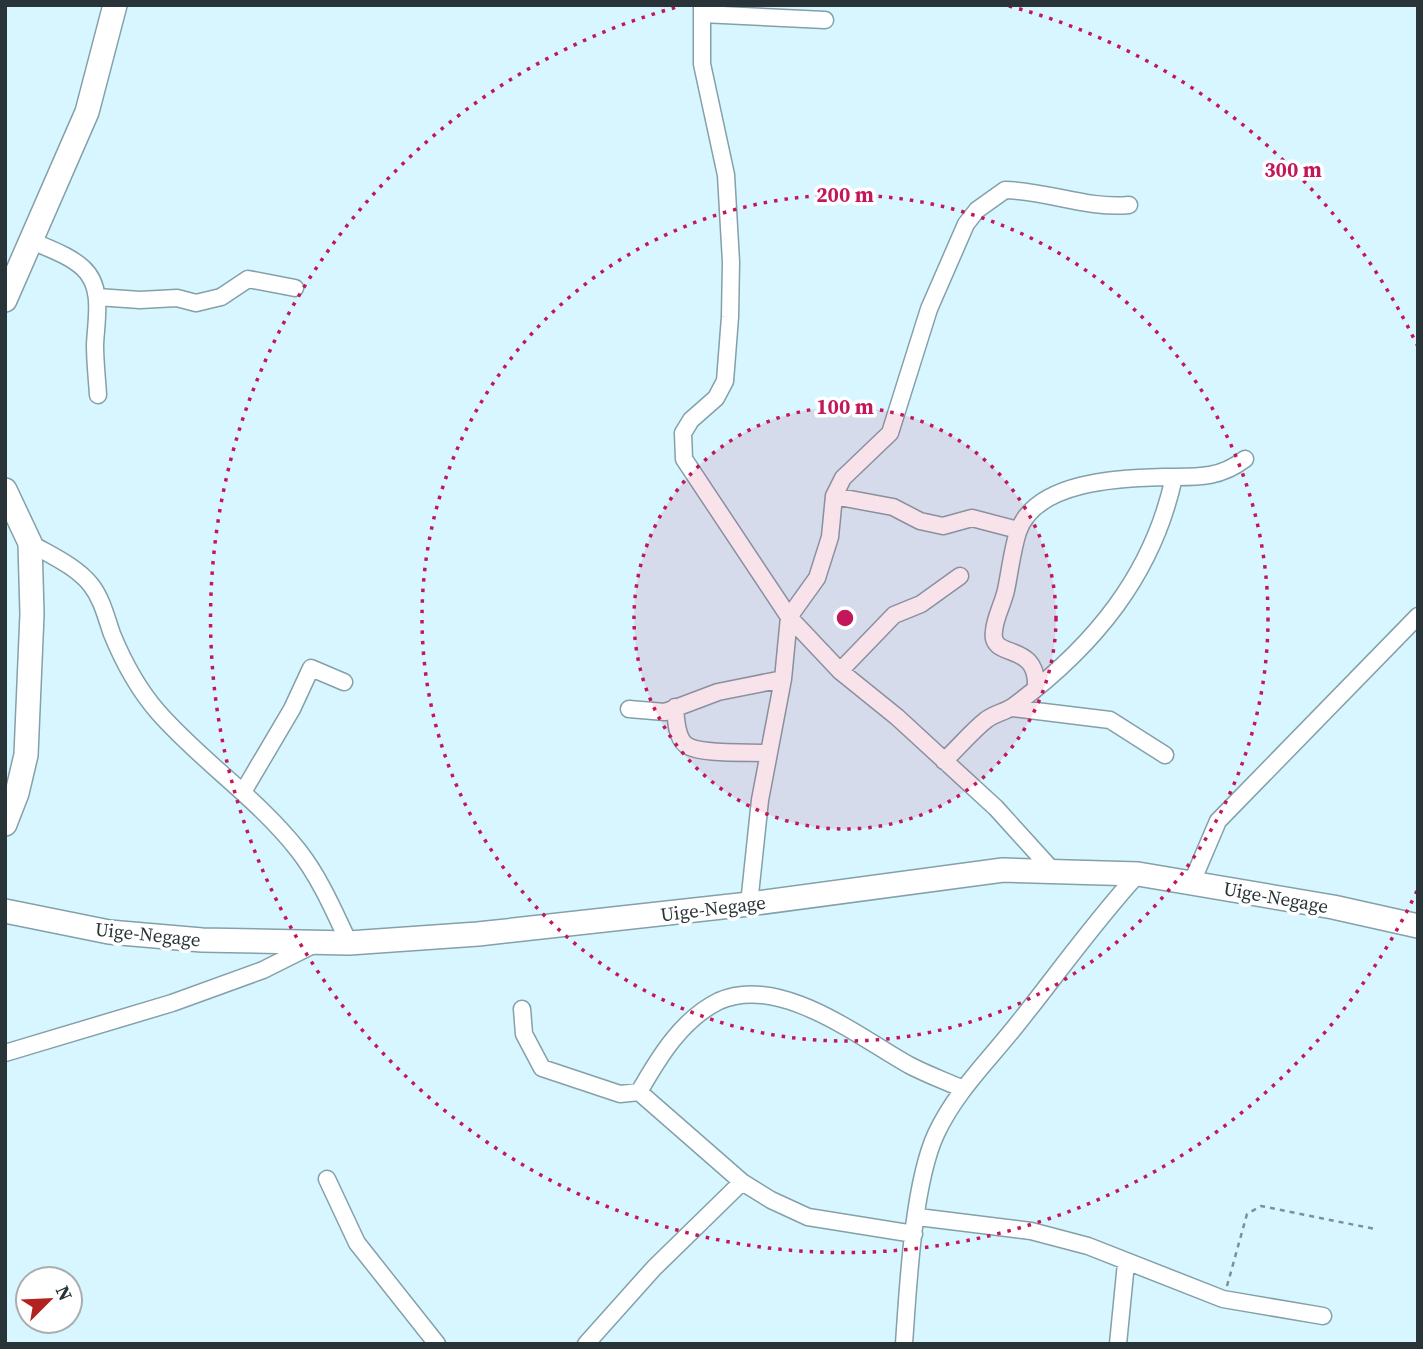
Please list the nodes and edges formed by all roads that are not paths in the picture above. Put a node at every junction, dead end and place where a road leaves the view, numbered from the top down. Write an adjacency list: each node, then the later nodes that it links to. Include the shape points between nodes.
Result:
1 (116, 5): 5 (main road, via 87,112)
2 (702, 9): 3 (street); 18 (street, via 702,64 726,175 730,317 725,381 716,398 683,433 684,459)
3 (825, 20)
4 (1129, 205): 13 (street, via 1108,207 1005,190 977,210 966,224 929,309 890,433 843,478)
5 (30, 240): 7 (street, via 76,261 86,270); 8 (main road)
6 (295, 288): 7 (street, via 248,279 221,297 195,303 177,298)
7 (97, 297): 9 (street)
8 (5, 300)
9 (98, 395)
10 (1245, 459): 11 (street, via 1220,475)
11 (1174, 477): 14 (street, via 1118,479 1069,489 1041,503); 22 (street, via 1167,511 1148,558 1124,598 1094,634)
12 (5, 490): 15 (main road)
13 (834, 496): 14 (street, via 893,507 943,526 971,518); 18 (street, via 817,578)
14 (1018, 530): 22 (street, via 993,638 1032,663 1037,671)
15 (30, 543): 29 (street, via 91,586 120,654 158,712); 30 (main road, via 33,614 26,755)
16 (960, 576): 19 (street, via 921,604 894,615)
17 (1418, 616): 33 (street, via 1218,821)
18 (789, 617): 19 (street); 20 (street)
19 (840, 671): 28 (street)
20 (783, 679): 23 (street, via 718,692); 26 (street)
21 (344, 682): 29 (street, via 311,668)
22 (1036, 687): 24 (street)
23 (674, 707): 25 (street, via 656,713); 26 (street, via 679,734 696,750)
24 (1012, 708): 27 (street, via 1110,720); 28 (street, via 986,720)
25 (629, 709)
26 (767, 753): 34 (street)
27 (1165, 755)
28 (944, 761): 31 (street, via 996,808)
29 (243, 792): 37 (street, via 310,865)
30 (5, 824)
31 (1054, 872): 32 (main road, Uige-Negage); 34 (main road, Uige-Negage, via 1003,870)
32 (1138, 874): 33 (main road, Uige-Negage); 41 (street)
33 (1192, 882): 36 (main road, Uige-Negage)
34 (749, 904): 37 (main road, Uige-Negage, via 478,934)
35 (5, 912): 38 (main road, Uige-Negage, via 109,932)
36 (1417, 923)
37 (349, 943): 38 (main road, Uige-Negage)
38 (315, 944): 40 (street, via 263,970 185,999)
39 (522, 1009): 42 (street, via 524,1034 542,1068 620,1094)
40 (5, 1053)
41 (963, 1089): 42 (street, via 912,1066 826,1015 761,994 719,1001 696,1016 661,1053); 45 (street, via 935,1135)
42 (639, 1091): 44 (street)
43 (327, 1179): 49 (street, via 357,1243)
44 (742, 1182): 46 (street, via 807,1217); 50 (street, via 654,1268)
45 (918, 1217): 46 (street); 47 (street, via 1031,1231)
46 (914, 1234): 51 (street)
47 (1126, 1262): 48 (street, via 1223,1299); 52 (street)
48 (1323, 1316)
49 (437, 1344)
50 (586, 1344)
51 (904, 1344)
52 (1118, 1344)

